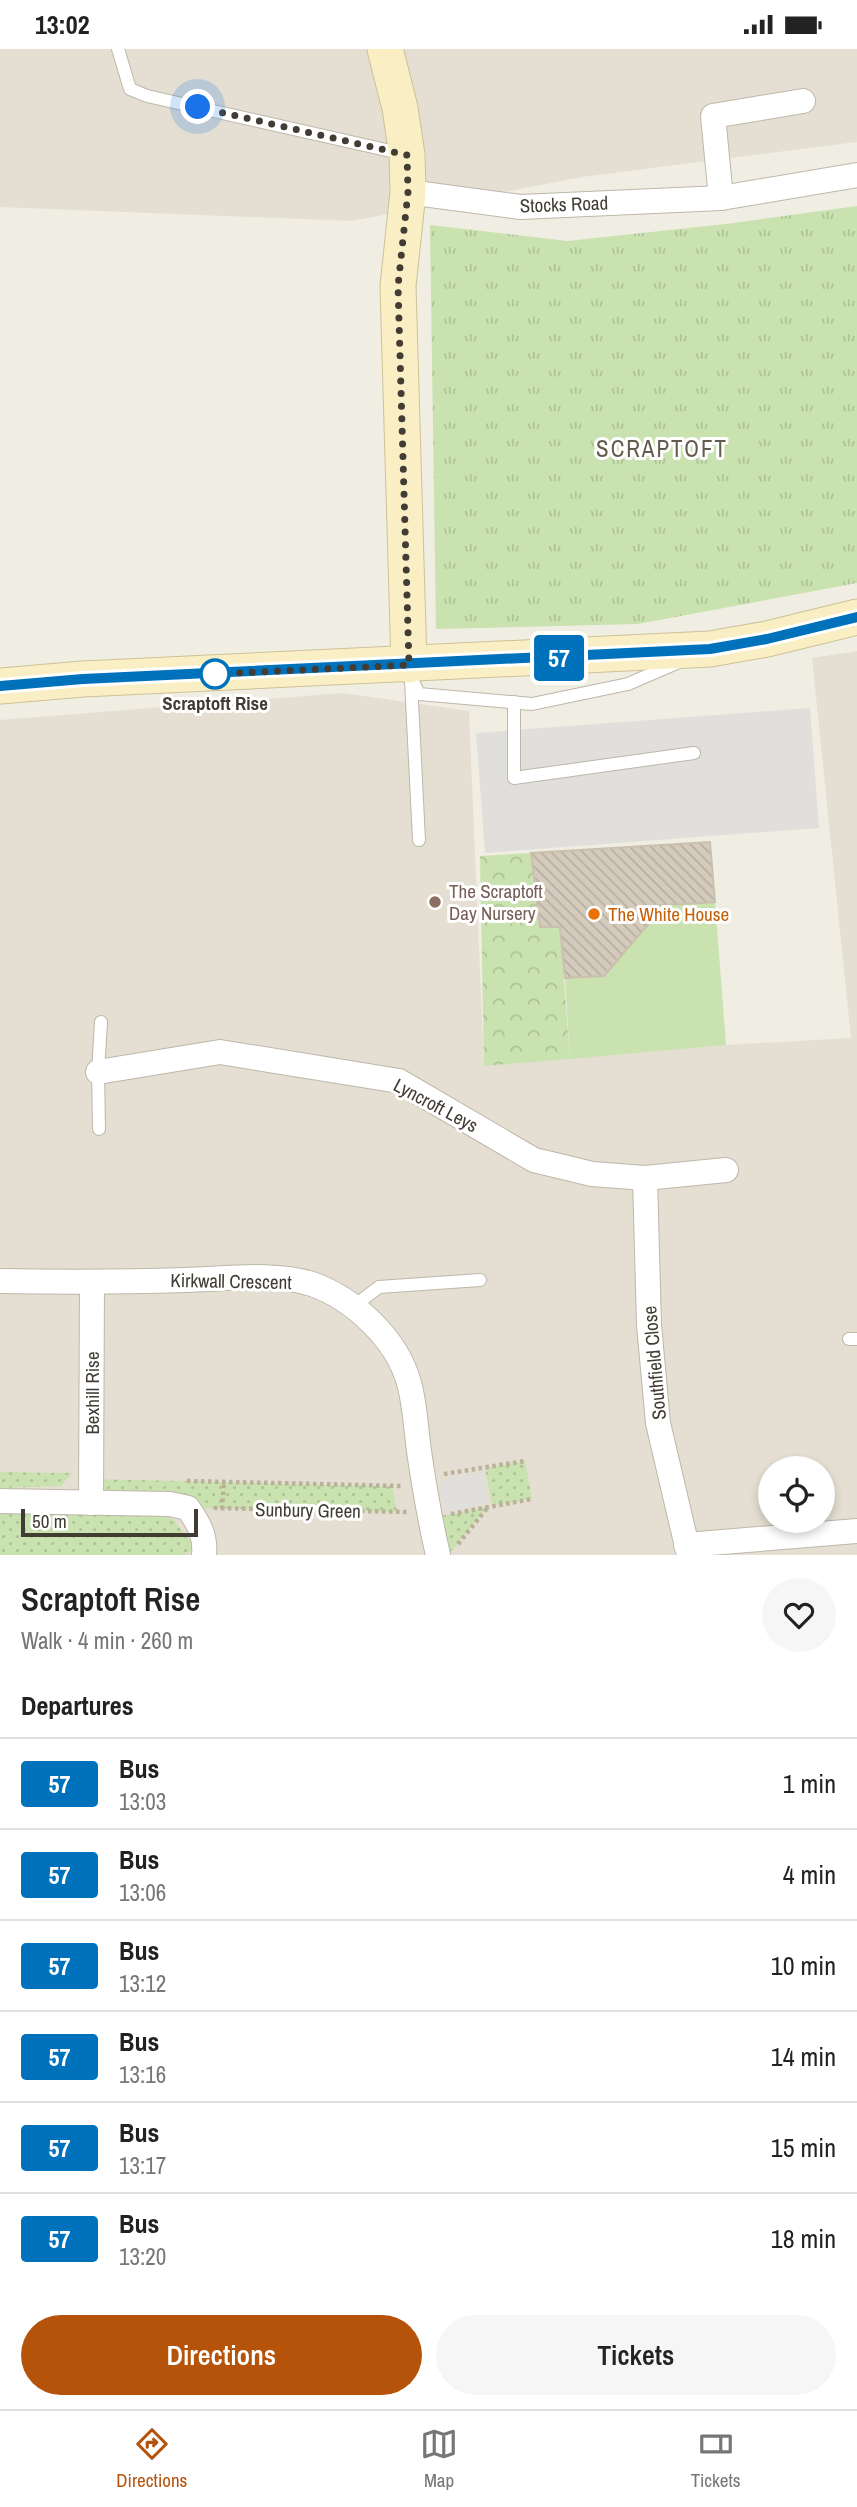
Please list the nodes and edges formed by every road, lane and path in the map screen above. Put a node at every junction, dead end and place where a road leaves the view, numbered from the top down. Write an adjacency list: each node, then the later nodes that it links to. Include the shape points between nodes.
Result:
1 (118, 49): 4 (lane, via 130,89 147,96)
2 (385, 49): 4 (street)
3 (803, 101): 7 (street, via 713,116)
4 (407, 155): 6 (street)
5 (857, 175): 7 (street, Stocks Road)
6 (408, 192): 7 (street, Stocks Road, via 522,207); 10 (street, via 398,286)
7 (721, 198)
8 (857, 617): 9 (street)
9 (710, 649): 10 (street); 12 (lane, via 628,684 532,704)
10 (410, 671): 11 (street, via 83,679); 12 (lane, via 419,694); 14 (lane)
11 (0, 686)
12 (514, 702): 13 (lane, via 514,778)
13 (695, 753)
14 (419, 841)
15 (101, 1022): 16 (lane)
16 (98, 1073): 17 (lane); 19 (street, Lyncroft Leys, via 220,1052 399,1081 534,1160 592,1174)
17 (99, 1129)
18 (726, 1170): 19 (street, Lyncroft Leys)
19 (645, 1178): 37 (street, Southfield Close, via 649,1325 658,1423)
20 (480, 1280): 23 (lane, via 379,1287)
21 (0, 1281): 22 (street, Kirkwall Crescent)
22 (92, 1282): 23 (street, Kirkwall Crescent, via 288,1280 310,1284); 30 (street, Bexhill Rise)
23 (354, 1306): 27 (street, Kirkwall Crescent, via 402,1364 410,1384)
24 (525, 1461): 27 (path)
25 (184, 1481): 26 (path)
26 (224, 1482): 27 (path); 33 (path)
27 (423, 1482): 34 (street, Kirkwall Crescent)
28 (532, 1499): 31 (path, Sunbury Green)
29 (0, 1501): 30 (street)
30 (91, 1503): 32 (street)
31 (488, 1507): 34 (path, Sunbury Green); 36 (path)
32 (188, 1508): 33 (path, Sunbury Green); 38 (street, via 200,1525)
33 (222, 1509): 34 (path, Sunbury Green)
34 (429, 1515): 36 (street, Kirkwall Crescent)
35 (857, 1531): 37 (street, Southfield Close)
36 (447, 1550)
37 (688, 1550)
38 (204, 1555)

